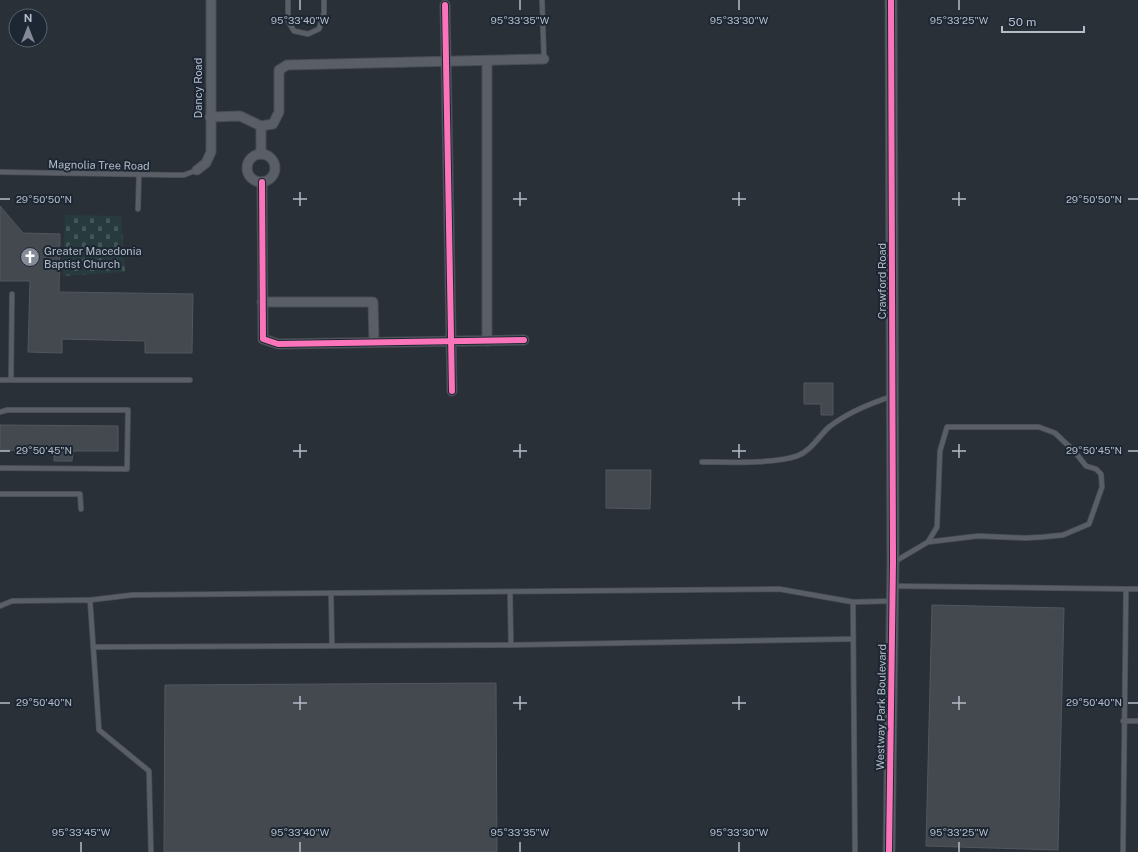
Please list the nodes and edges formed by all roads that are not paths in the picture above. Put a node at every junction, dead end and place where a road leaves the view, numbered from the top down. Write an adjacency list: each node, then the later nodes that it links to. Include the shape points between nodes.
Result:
1 (211, 0): 10 (street, Dancy Road)
2 (288, 0): 3 (lane, via 288,21 294,31 308,34 320,29)
3 (324, 0)
4 (542, 0): 7 (lane)
5 (891, 0): 28 (street, Crawford Road)
6 (445, 5): 9 (street)
7 (544, 59): 8 (street)
8 (487, 61): 9 (street); 22 (street)
9 (446, 62): 11 (street, via 287,65 278,70 279,112 272,124); 21 (street)
10 (210, 117): 11 (street, via 240,116); 13 (street, Dancy Road, via 211,152 206,163)
11 (262, 126): 12 (street)
12 (261, 154): 16 (street, via 270,157 275,170 271,178); 16 (street, via 249,160 247,168 250,177)
13 (197, 170): 15 (lane, Magnolia Tree Road, via 184,175)
14 (0, 172): 15 (lane, Magnolia Tree Road)
15 (139, 174): 17 (lane)
16 (262, 182): 19 (street)
17 (138, 209)
18 (12, 294): 25 (lane)
19 (262, 302): 23 (street, via 263,339 278,344); 23 (street, via 373,302)
20 (524, 340): 22 (street)
21 (451, 341): 22 (street); 23 (street); 27 (street)
22 (487, 341)
23 (374, 342)
24 (0, 380): 25 (lane)
25 (11, 380): 26 (lane)
26 (190, 380)
27 (452, 391)
28 (893, 396): 30 (lane, via 874,402 829,427 817,441 799,455 736,462); 35 (street, Crawford Road)
29 (0, 412): 31 (lane, via 128,410 127,469)
30 (702, 462)
31 (0, 468)
32 (0, 494): 33 (lane, via 80,494)
33 (81, 510)
34 (928, 542): 34 (lane, via 937,527 940,451 947,427 1039,427 1055,433 1086,466 1096,469 1101,474 1102,487 1089,524 1062,535 1025,538 978,536); 35 (lane)
35 (893, 562): 36 (street, Westway Park Boulevard)
36 (892, 586): 37 (lane); 42 (street, Westway Park Boulevard)
37 (1126, 589): 38 (lane); 49 (lane)
38 (1138, 589)
39 (510, 592): 40 (lane); 43 (lane, via 779,589); 46 (lane)
40 (331, 593): 41 (lane, via 132,595); 47 (lane)
41 (90, 600): 44 (lane, via 12,601); 48 (lane)
42 (892, 601): 43 (lane); 53 (street, Westway Park Boulevard)
43 (853, 602): 45 (lane)
44 (0, 606)
45 (852, 639): 46 (lane); 52 (lane)
46 (511, 645): 47 (lane)
47 (332, 646): 48 (lane)
48 (93, 647): 51 (lane, via 98,730 149,771)
49 (1124, 721): 50 (lane); 54 (lane)
50 (1138, 721)
51 (151, 852)
52 (855, 852)
53 (888, 852)
54 (1123, 852)

